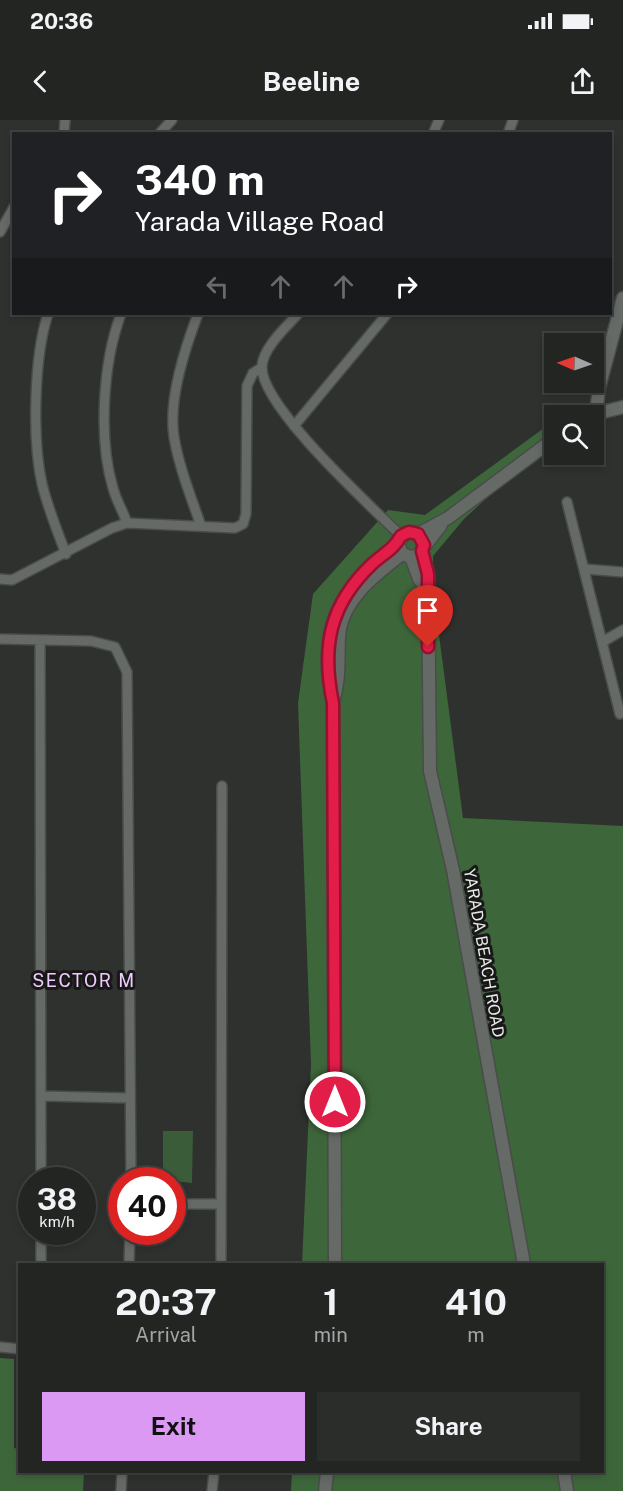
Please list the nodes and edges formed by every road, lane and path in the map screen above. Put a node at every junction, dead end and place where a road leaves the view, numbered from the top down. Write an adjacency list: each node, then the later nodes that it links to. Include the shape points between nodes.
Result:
1 (172, 120): 2 (street)
2 (161, 132)
3 (12, 211): 4 (street)
4 (0, 232)
5 (623, 298): 12 (street)
6 (48, 315): 21 (street, via 40,337 37,421 42,481)
7 (121, 315): 18 (street, via 109,370 104,428 113,490)
8 (198, 315): 19 (street, via 180,372 173,434)
9 (297, 315): 11 (street, via 266,353)
10 (386, 315): 15 (street)
11 (261, 368): 15 (street, via 268,387); 19 (street, via 253,373 247,386 243,524 235,528)
12 (595, 405)
13 (623, 407): 14 (street)
14 (604, 411)
15 (294, 426): 20 (street)
16 (544, 446): 20 (street)
17 (567, 502): 22 (street)
18 (128, 523): 19 (street); 21 (street)
19 (201, 526)
20 (411, 546): 42 (street, via 368,582 344,615 339,633 338,685 333,703); 43 (street, YARADA BEACH ROAD, via 428,574 430,771 453,870)
21 (66, 554): 24 (street, via 12,580)
22 (585, 569): 23 (street); 28 (street)
23 (623, 572)
24 (0, 579)
25 (623, 630): 28 (street)
26 (0, 639): 27 (street)
27 (40, 640): 31 (street); 32 (street, via 91,641 115,647 127,672)
28 (604, 641): 29 (street)
29 (620, 714)
30 (222, 786): 36 (street)
31 (41, 1096): 32 (street); 33 (street)
32 (129, 1098): 34 (street)
33 (41, 1167)
34 (131, 1167)
35 (186, 1204): 36 (street)
36 (220, 1204): 41 (street)
37 (41, 1245): 39 (street)
38 (130, 1245): 40 (street)
39 (41, 1263)
40 (129, 1263)
41 (221, 1263)
42 (335, 1263)
43 (524, 1263)
44 (0, 1347): 45 (street)
45 (18, 1349)
46 (122, 1473): 50 (street)
47 (214, 1473): 51 (street)
48 (327, 1473): 52 (street)
49 (564, 1473): 53 (street)
50 (121, 1491)
51 (212, 1491)
52 (325, 1491)
53 (567, 1491)

